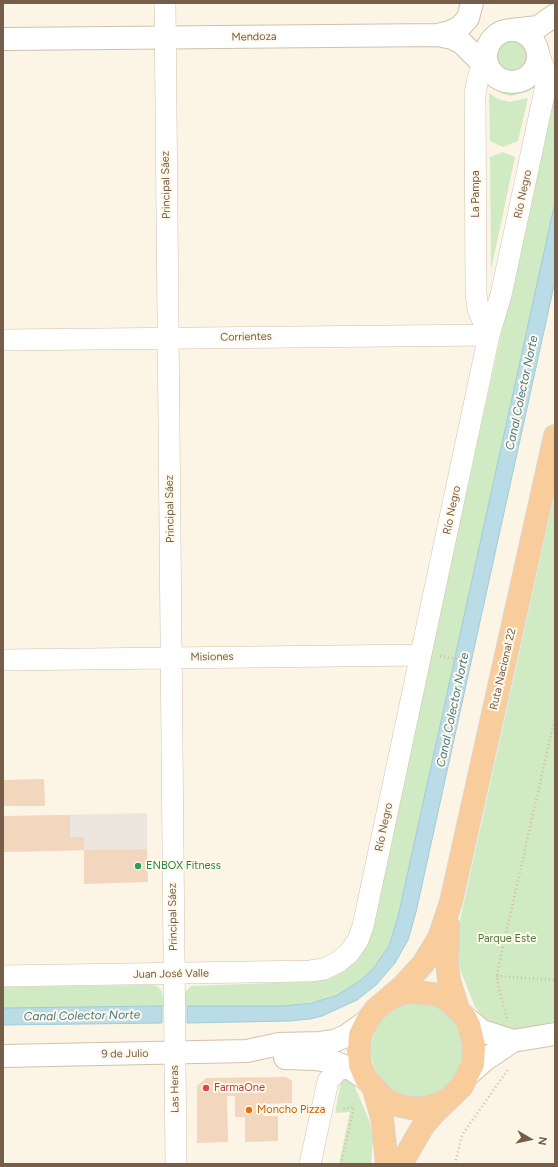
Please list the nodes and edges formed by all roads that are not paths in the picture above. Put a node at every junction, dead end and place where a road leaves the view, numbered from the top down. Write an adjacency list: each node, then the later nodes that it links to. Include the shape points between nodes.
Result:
1 (165, 3): 6 (street, Principal Sáez)
2 (472, 3): 4 (street, via 483,20); 5 (street, via 468,18 460,27)
3 (549, 24): 4 (street)
4 (507, 31): 8 (street, via 526,34 531,38); 9 (street, via 492,40)
5 (438, 35): 6 (street, Mendoza); 9 (street, Mendoza, via 462,43)
6 (165, 37): 7 (street, Mendoza); 11 (street, Principal Sáez)
7 (3, 39)
8 (542, 61): 9 (street, Mendoza, via 528,78 514,83 500,79); 10 (street, Río Negro, via 546,85 501,295)
9 (487, 62): 10 (street, La Pampa, via 477,83 475,99 476,293 478,309)
10 (489, 335): 11 (street, Corrientes); 14 (street, Río Negro)
11 (168, 338): 12 (street, Corrientes); 15 (street, Principal Sáez)
12 (3, 340)
13 (554, 442): 17 (highway, Ruta Nacional 22)
14 (421, 655): 15 (street, Misiones); 18 (street, Río Negro, via 363,926 354,947)
15 (171, 658): 16 (street, Misiones); 19 (street, Principal Sáez)
16 (3, 660)
17 (451, 902): 21 (highway, Ruta Nacional 22, via 438,938 423,964); 22 (highway, Ruta Nacional 22, via 447,963 453,996)
18 (338, 962): 19 (street, Juan José Valle, via 317,970 302,972)
19 (174, 974): 20 (street, Juan José Valle); 23 (street, Principal Sáez)
20 (3, 976)
21 (384, 1002): 22 (highway, Ruta Nacional 22, via 403,993 422,992 442,997); 24 (highway, Ruta Nacional 22, via 374,1010)
22 (461, 1013): 25 (street, via 482,1031); 32 (highway, Ruta Nacional 22, via 469,1025 474,1044)
23 (174, 1014): 28 (street, Las Heras)
24 (367, 1021): 27 (street, 9 de Julio, via 334,1041 279,1044); 34 (highway, Ruta Nacional 22, via 360,1035 359,1050 360,1065)
25 (511, 1032): 26 (street); 32 (street)
26 (555, 1034)
27 (247, 1051): 28 (street, 9 de Julio); 30 (street, 9 de Julio, via 277,1058)
28 (175, 1053): 29 (street, 9 de Julio); 36 (street, Las Heras)
29 (3, 1056)
30 (305, 1058): 31 (street, 9 de Julio, via 334,1062); 33 (street, via 317,1064)
31 (347, 1067): 33 (street, via 338,1070); 34 (street, 9 de Julio)
32 (470, 1074): 35 (highway, Ruta Nacional 22)
33 (328, 1081): 37 (street)
34 (370, 1084): 35 (highway, Ruta Nacional 22, via 384,1099 411,1108 425,1108); 38 (highway, Ruta Nacional 22, via 382,1118)
35 (451, 1097): 39 (highway, Ruta Nacional 22, via 423,1126)
36 (176, 1164)
37 (310, 1164)
38 (387, 1164)
39 (401, 1164)

